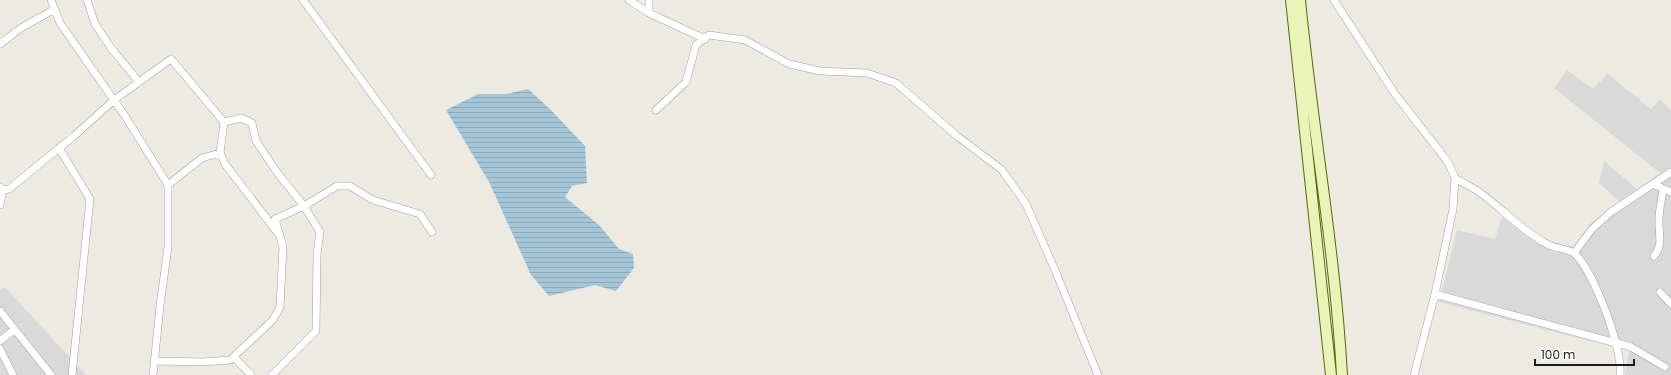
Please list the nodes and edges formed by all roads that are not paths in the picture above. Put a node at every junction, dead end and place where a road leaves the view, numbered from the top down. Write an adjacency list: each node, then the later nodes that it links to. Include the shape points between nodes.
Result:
1 (51, 0): 9 (street)
2 (87, 0): 13 (street, via 95,24)
3 (303, 0): 20 (street)
4 (629, 0): 10 (street)
5 (649, 0): 10 (street)
6 (1291, 0): 51 (main road)
7 (1300, 0): 52 (main road, via 1329,238)
8 (1334, 0): 21 (street, via 1395,94 1448,162)
9 (55, 10): 12 (street, via 21,28); 14 (street, via 60,23)
10 (649, 13): 11 (street)
11 (705, 39): 15 (street, via 696,45 686,82); 50 (street, via 710,35 745,40 789,64 820,71 867,73 896,83 957,136 1002,170 1026,204 1056,270)
12 (0, 44)
13 (139, 82): 14 (street); 16 (street, via 171,59)
14 (114, 100): 17 (street); 23 (street)
15 (656, 110)
16 (224, 122): 18 (street); 28 (street, via 241,118 252,123 256,141)
17 (59, 148): 24 (street, via 9,189); 46 (street, via 90,200)
18 (220, 153): 23 (street, via 202,158); 30 (street, via 225,164)
19 (1671, 172): 22 (street)
20 (431, 175)
21 (1455, 178): 31 (street, via 1479,192 1528,234 1552,247); 34 (street, via 1453,210)
22 (1653, 184): 25 (street); 31 (street, via 1606,216 1592,229)
23 (168, 185): 42 (street, via 168,246)
24 (1, 189): 27 (street)
25 (1663, 190): 26 (street); 32 (street, via 1659,245)
26 (1671, 192)
27 (0, 205)
28 (304, 206): 29 (street, via 338,186 350,186 373,200 420,214); 30 (street, via 276,219); 49 (street, via 320,232 317,254 316,331)
29 (432, 232)
30 (280, 235): 41 (street, via 283,247 280,307 272,320)
31 (1574, 253): 39 (street, via 1590,272)
32 (1654, 256)
33 (1660, 292): 35 (street)
34 (1435, 294): 39 (street); 53 (street)
35 (1671, 304)
36 (0, 311): 37 (street)
37 (15, 329): 38 (street); 45 (street)
38 (0, 341)
39 (1618, 344): 43 (street, via 1631,347); 54 (street)
40 (0, 349): 44 (street)
41 (234, 357): 42 (street, via 230,360 203,362); 48 (street)
42 (155, 361): 47 (street)
43 (1665, 367)
44 (13, 375)
45 (51, 375)
46 (72, 375)
47 (153, 375)
48 (252, 375)
49 (272, 375)
50 (1098, 375)
51 (1331, 375)
52 (1342, 375)
53 (1414, 375)
54 (1620, 375)

